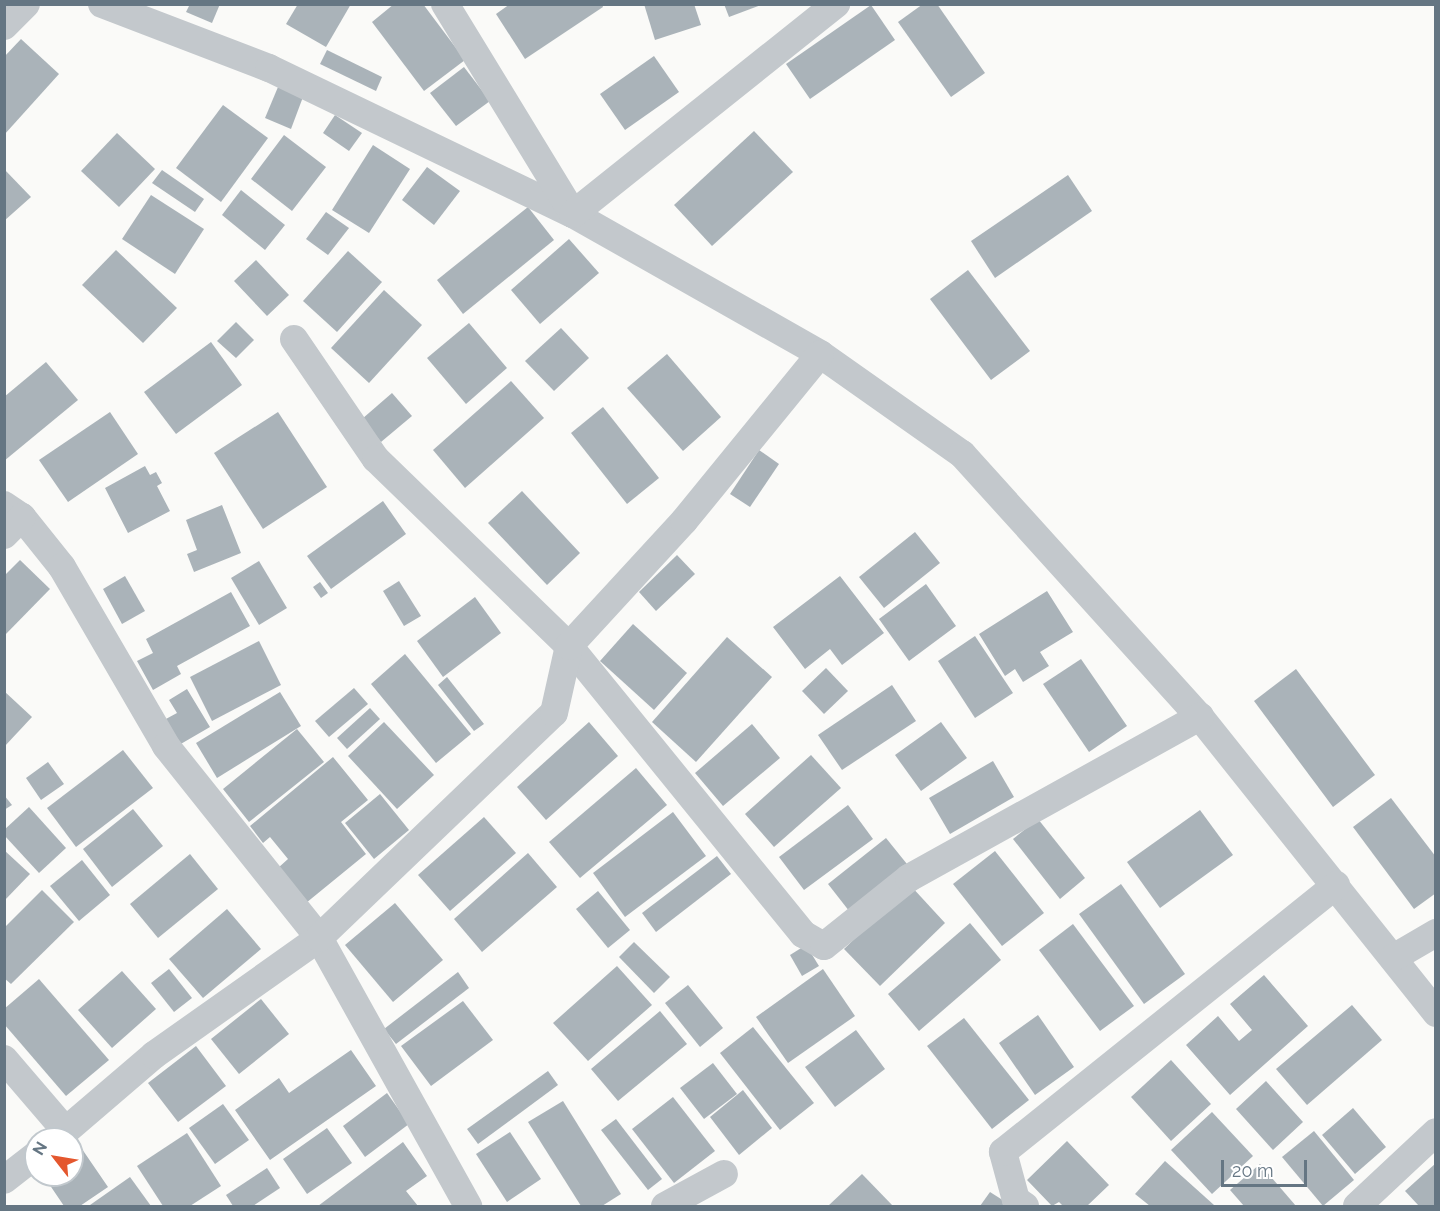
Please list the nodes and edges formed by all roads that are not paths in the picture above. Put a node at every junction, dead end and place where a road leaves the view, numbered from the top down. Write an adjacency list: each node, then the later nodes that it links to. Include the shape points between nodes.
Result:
1 (26, 4): 5 (street)
2 (102, 4): 6 (street, via 269,68)
3 (445, 4): 6 (street)
4 (836, 4): 6 (street)
5 (4, 26)
6 (573, 214): 8 (street)
7 (294, 339): 10 (street, via 376,459)
8 (820, 354): 10 (street, via 684,521); 11 (street, via 962,454)
9 (10, 519): 14 (street, via 62,567 166,746)
10 (569, 646): 11 (street, via 803,934 824,946 909,878); 14 (street, via 555,713)
11 (1200, 717): 12 (street)
12 (1336, 885): 15 (street); 26 (street, via 1003,1152 1016,1200)
13 (1436, 933): 15 (street)
14 (319, 938): 19 (street, via 154,1055); 24 (street)
15 (1393, 958): 16 (street)
16 (1436, 1013)
17 (4, 1059): 18 (street)
18 (55, 1127)
19 (70, 1127)
20 (1436, 1132): 27 (street)
21 (24, 1164): 23 (street)
22 (724, 1174): 25 (street)
23 (4, 1180)
24 (468, 1206)
25 (665, 1206)
26 (1025, 1206)
27 (1357, 1206)

